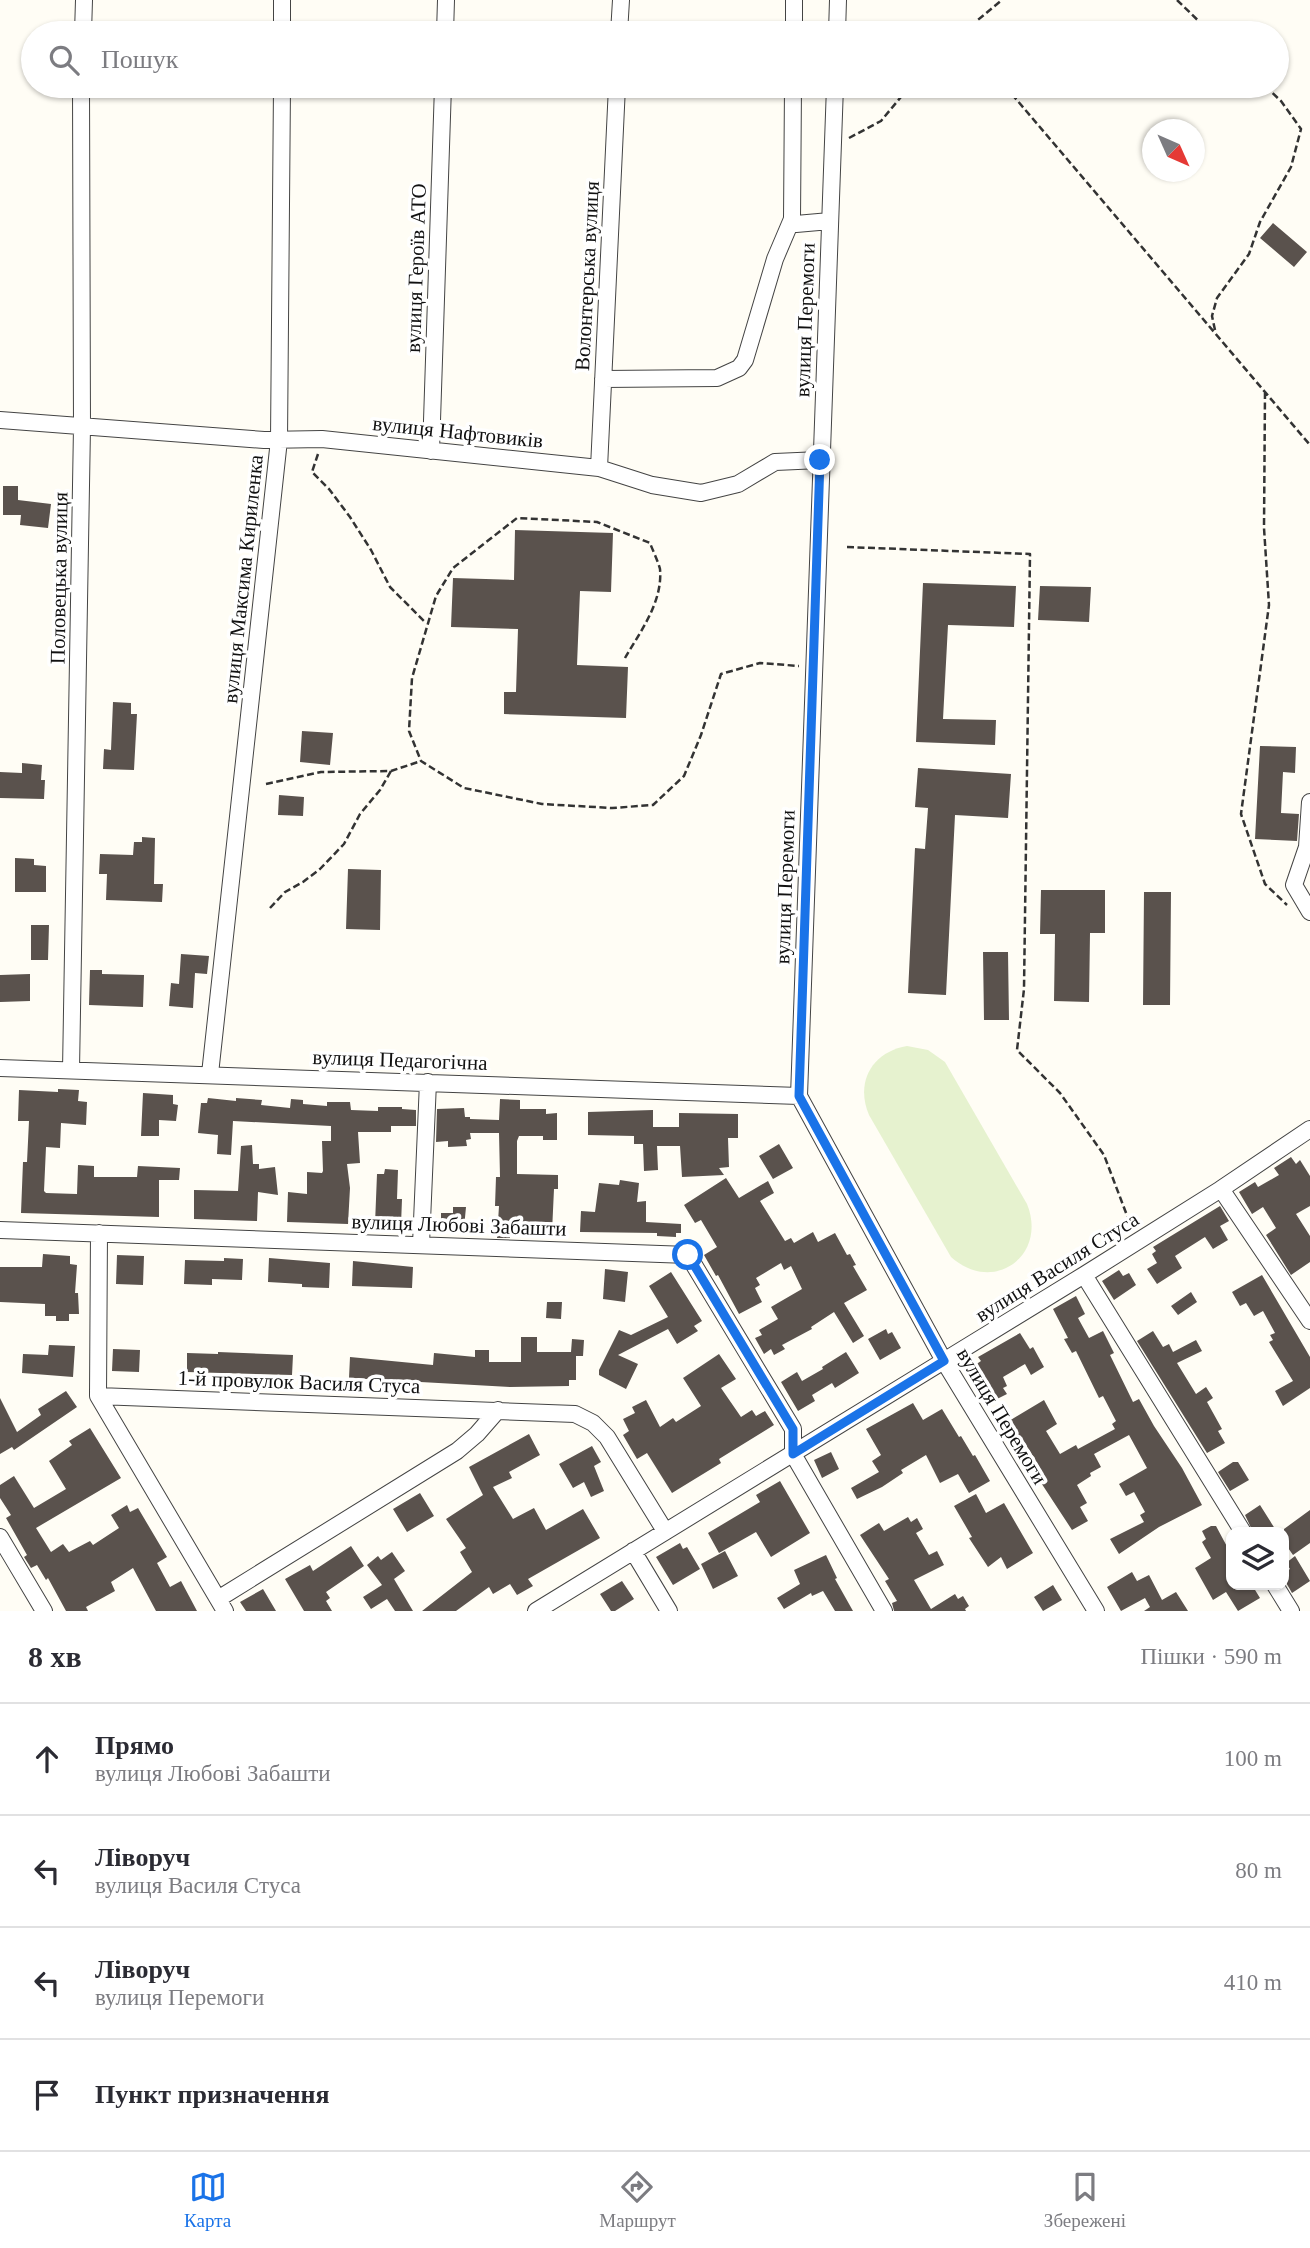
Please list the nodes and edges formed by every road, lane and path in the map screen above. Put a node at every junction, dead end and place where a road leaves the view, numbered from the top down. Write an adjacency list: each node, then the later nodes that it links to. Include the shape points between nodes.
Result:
1 (84, 0): 9 (street)
2 (282, 0): 10 (street)
3 (446, 0): 11 (street)
4 (621, 0): 12 (street)
5 (794, 0): 13 (street)
6 (838, 0): 14 (street)
7 (1002, 0): 15 (path)
8 (1177, 0): 16 (path)
9 (83, 21)
10 (282, 21)
11 (445, 21)
12 (620, 21)
13 (793, 21)
14 (837, 21)
15 (977, 21)
16 (1199, 21)
17 (81, 98): 33 (street, Половецька вулиця)
18 (282, 98): 35 (street, вулиця Максима Кириленка)
19 (443, 98): 37 (street, вулиця Героїв АТО)
20 (616, 98): 30 (street, Волонтерська вулиця)
21 (793, 98): 27 (street)
22 (835, 98): 26 (street, вулиця Перемоги)
23 (900, 98): 26 (path, via 881,121)
24 (1015, 98): 29 (path)
25 (1277, 98): 29 (path, via 1301,129 1291,167 1260,222 1249,254 1217,298 1212,317)
26 (833, 146): 28 (street, вулиця Перемоги)
27 (792, 219): 28 (street, via 796,224); 30 (street, via 739,368 718,378)
28 (830, 222): 38 (street, вулиця Перемоги)
29 (1215, 332): 31 (path)
30 (603, 379): 39 (street, Волонтерська вулиця)
31 (1265, 392): 36 (path); 48 (path, via 1264,528 1269,605 1241,814 1265,884)
32 (0, 420): 33 (street, вулиця Нафтовиків)
33 (82, 427): 35 (street, вулиця Нафтовиків); 52 (street, Половецька вулиця)
34 (322, 439): 35 (street, вулиця Нафтовиків); 37 (street, вулиця Нафтовиків); 41 (path, via 312,472 349,517 390,587)
35 (279, 440): 53 (street, вулиця Максима Кириленка)
36 (1310, 445)
37 (431, 451): 39 (street, вулиця Нафтовиків)
38 (820, 460): 39 (street, вулиця Нафтовиків, via 775,463 738,484 701,493 652,485); 43 (street, вулиця Перемоги)
39 (598, 468)
40 (847, 547): 60 (path, via 1030,554 1024,976 1017,1051 1060,1093 1104,1155)
41 (426, 623): 42 (path, via 453,568 517,519 597,522 650,543 660,570 648,620); 44 (path, via 412,678 409,731)
42 (625, 658)
43 (813, 667): 44 (path, via 761,663 721,674 684,776 653,805 612,808 529,801 464,788); 55 (street, вулиця Перемоги)
44 (421, 761): 45 (path)
45 (391, 771): 46 (path, via 321,772); 49 (path, via 344,844)
46 (266, 784)
47 (1310, 803): 50 (street, via 1307,847 1294,885)
48 (1289, 907)
49 (270, 908)
50 (1310, 912)
51 (0, 1068): 52 (street, вулиця Педагогічна)
52 (71, 1070): 53 (street, вулиця Педагогічна)
53 (210, 1074): 54 (street, вулиця Педагогічна)
54 (429, 1082): 55 (street, вулиця Педагогічна); 61 (street)
55 (799, 1096): 64 (street, вулиця Перемоги)
56 (1310, 1129): 57 (street, вулиця Василя Стуса)
57 (1222, 1189): 60 (street, вулиця Василя Стуса); 63 (street)
58 (0, 1230): 59 (street, вулиця Любові Забашти)
59 (99, 1233): 61 (street, вулиця Любові Забашти); 65 (street)
60 (1135, 1243): 62 (street, вулиця Василя Стуса)
61 (421, 1244): 67 (street, вулиця Любові Забашти, via 688,1255 793,1429)
62 (1084, 1275): 64 (street, вулиця Василя Стуса); 68 (street)
63 (1310, 1321)
64 (944, 1361): 67 (street, вулиця Василя Стуса); 78 (street, вулиця Перемоги)
65 (98, 1396): 66 (street, 1-й провулок Василя Стуса); 73 (street)
66 (498, 1410): 69 (street, 1-й провулок Василя Стуса, via 575,1414 593,1423 607,1437); 73 (street, via 457,1451)
67 (793, 1454): 69 (street, вулиця Василя Стуса); 77 (street)
68 (1240, 1527)
69 (665, 1531): 71 (street, вулиця Василя Стуса)
70 (0, 1538): 74 (street)
71 (633, 1551): 75 (street, вулиця Василя Стуса); 76 (street)
72 (1278, 1590): 79 (street)
73 (222, 1605)
74 (44, 1611)
75 (536, 1611)
76 (669, 1611)
77 (884, 1611)
78 (1096, 1611)
79 (1292, 1611)

